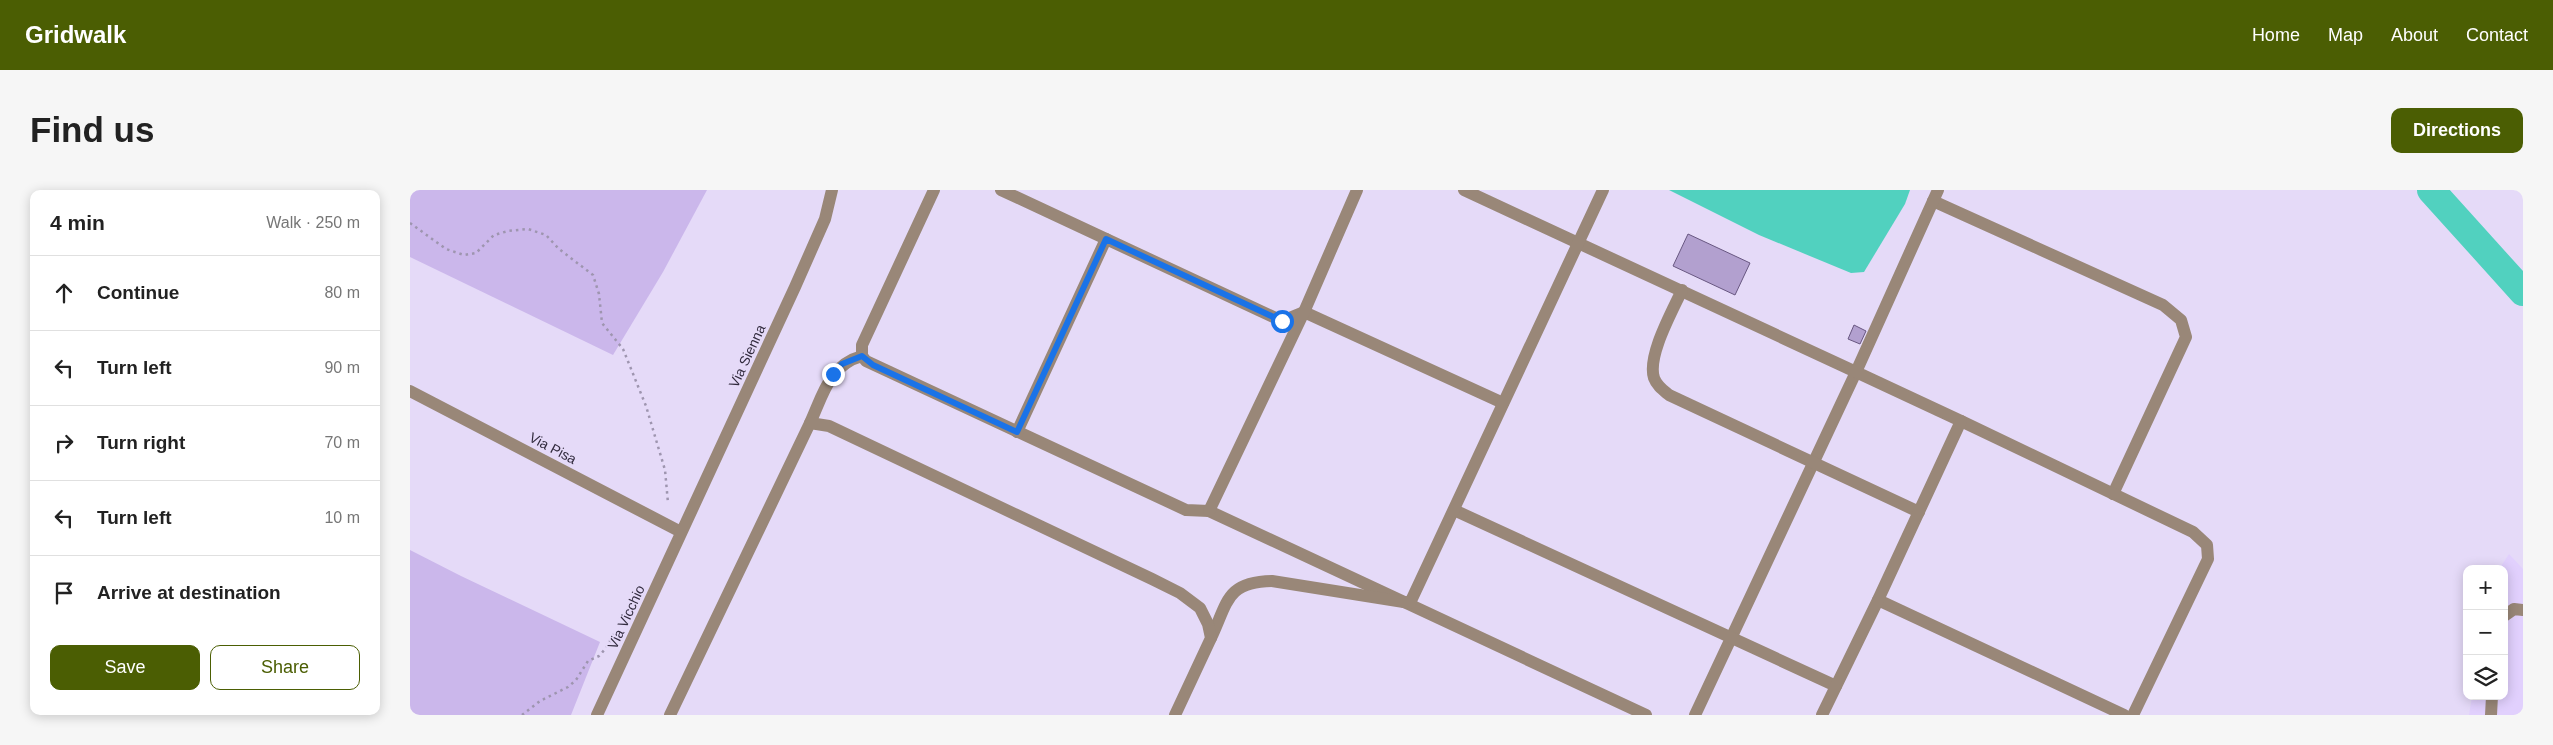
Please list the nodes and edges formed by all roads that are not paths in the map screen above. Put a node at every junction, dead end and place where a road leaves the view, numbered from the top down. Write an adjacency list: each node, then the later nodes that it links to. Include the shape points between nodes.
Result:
1 (832, 190): 24 (street, Via Sienna, via 825,219)
2 (934, 190): 12 (street, via 862,344)
3 (1001, 190): 8 (street)
4 (1357, 190): 11 (street)
5 (1464, 190): 9 (street)
6 (1603, 190): 9 (street)
7 (1936, 196): 13 (street); 20 (street, via 2163,304 2181,320 2186,337)
8 (1106, 239): 11 (street, via 1282,321); 18 (street)
9 (1578, 243): 10 (street); 15 (street)
10 (1682, 290): 13 (street); 19 (street, via 1652,364 1658,386 1669,395)
11 (1304, 312): 15 (street); 22 (street)
12 (862, 356): 17 (street, via 842,364 833,374); 18 (street, via 873,365)
13 (1856, 372): 16 (street); 19 (street)
14 (410, 391): 24 (street, Via Pisa)
15 (1503, 403): 21 (street)
16 (1961, 421): 20 (street); 23 (street)
17 (810, 423): 29 (street, via 829,426 1180,593 1200,608 1208,624); 34 (street)
18 (1017, 432): 22 (street, via 1186,510)
19 (1812, 463): 23 (street); 30 (street)
20 (2112, 494): 40 (street, via 2193,532 2207,545 2208,559)
21 (1454, 510): 26 (street); 30 (street)
22 (1209, 511): 26 (street)
23 (1918, 512): 25 (street)
24 (681, 532): 33 (street, Via Vicchio)
25 (1878, 600): 31 (street); 39 (street)
26 (1410, 603): 29 (street, via 1272,581 1250,582 1234,591); 36 (street)
27 (2523, 610): 28 (street, via 2514,609)
28 (2508, 613)
29 (1210, 638): 35 (street)
30 (1729, 638): 31 (street); 37 (street)
31 (1836, 686): 38 (street)
32 (2492, 700): 41 (street)
33 (597, 715)
34 (670, 715)
35 (1175, 715)
36 (1646, 715)
37 (1695, 715)
38 (1822, 715)
39 (2124, 715)
40 (2133, 715)
41 (2491, 715)

